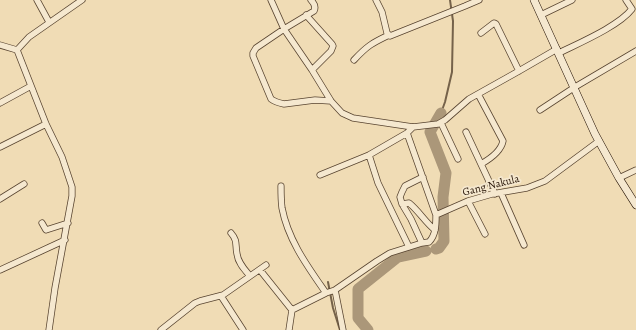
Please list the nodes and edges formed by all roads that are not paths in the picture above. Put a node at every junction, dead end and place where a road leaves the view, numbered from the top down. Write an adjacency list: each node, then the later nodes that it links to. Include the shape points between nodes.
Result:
1 (38, 0): 12 (street)
2 (82, 0): 12 (street)
3 (272, 0): 13 (street)
4 (311, 0): 11 (street, via 315,9)
5 (376, 0): 15 (street, via 382,12)
6 (479, 0): 15 (street)
7 (534, 0): 10 (main road)
8 (572, 0): 10 (street)
9 (626, 0): 18 (street, via 632,9 619,20 600,33)
10 (542, 15): 18 (main road)
11 (306, 16): 13 (street); 21 (street, via 333,46)
12 (49, 22): 17 (street, via 29,36)
13 (284, 29): 21 (street); 26 (street, via 256,48 253,53 271,99 284,104 315,100)
14 (481, 33): 22 (street, via 496,24)
15 (387, 36): 20 (street, via 371,43)
16 (0, 45): 17 (street)
17 (17, 50): 23 (street)
18 (558, 51): 22 (street); 24 (main road)
19 (636, 51): 24 (street)
20 (354, 60)
21 (312, 70): 26 (street)
22 (519, 72): 25 (street)
23 (31, 86): 27 (street); 30 (street)
24 (575, 87): 28 (street); 34 (main road)
25 (478, 94): 29 (street); 38 (street, via 503,141 502,146)
26 (331, 101): 31 (street, via 342,113 352,118)
27 (0, 103)
28 (540, 110)
29 (441, 123): 31 (street); 37 (street)
30 (46, 124): 35 (street); 52 (street, via 62,157 72,187)
31 (413, 127): 33 (street)
32 (466, 132): 38 (street)
33 (407, 133): 36 (street); 41 (street)
34 (599, 141): 42 (main road); 45 (street, Gang Nakula, via 545,181 527,188)
35 (0, 147)
36 (369, 154): 40 (street); 59 (street, via 378,183)
37 (458, 159)
38 (481, 164): 45 (street)
39 (636, 170): 42 (street)
40 (320, 175)
41 (423, 177): 48 (street, via 405,186 400,197); 50 (street)
42 (619, 178): 49 (main road)
43 (24, 184): 46 (street)
44 (281, 186): 64 (street, via 282,207 290,234 301,256)
45 (498, 193): 47 (street, Gang Nakula); 58 (street)
46 (0, 199)
47 (468, 201): 50 (street, Gang Nakula); 55 (street)
48 (402, 204): 53 (street, via 409,203); 57 (street)
49 (636, 205)
50 (440, 213): 53 (street)
51 (42, 223): 52 (street, via 46,230)
52 (68, 223): 56 (street)
53 (435, 230): 57 (street, via 429,242)
54 (231, 233): 63 (street, via 236,239 239,260)
55 (484, 234)
56 (64, 240): 61 (street); 67 (street)
57 (422, 243): 59 (street)
58 (524, 246)
59 (409, 247): 64 (street, via 376,261)
60 (266, 265): 62 (street)
61 (0, 270)
62 (260, 270): 63 (street); 66 (street)
63 (250, 276): 65 (street)
64 (331, 292): 66 (street); 71 (street)
65 (221, 296): 68 (street, via 200,300); 69 (street)
66 (292, 310): 70 (street)
67 (49, 330)
68 (161, 330)
69 (243, 330)
70 (289, 330)
71 (343, 330)

